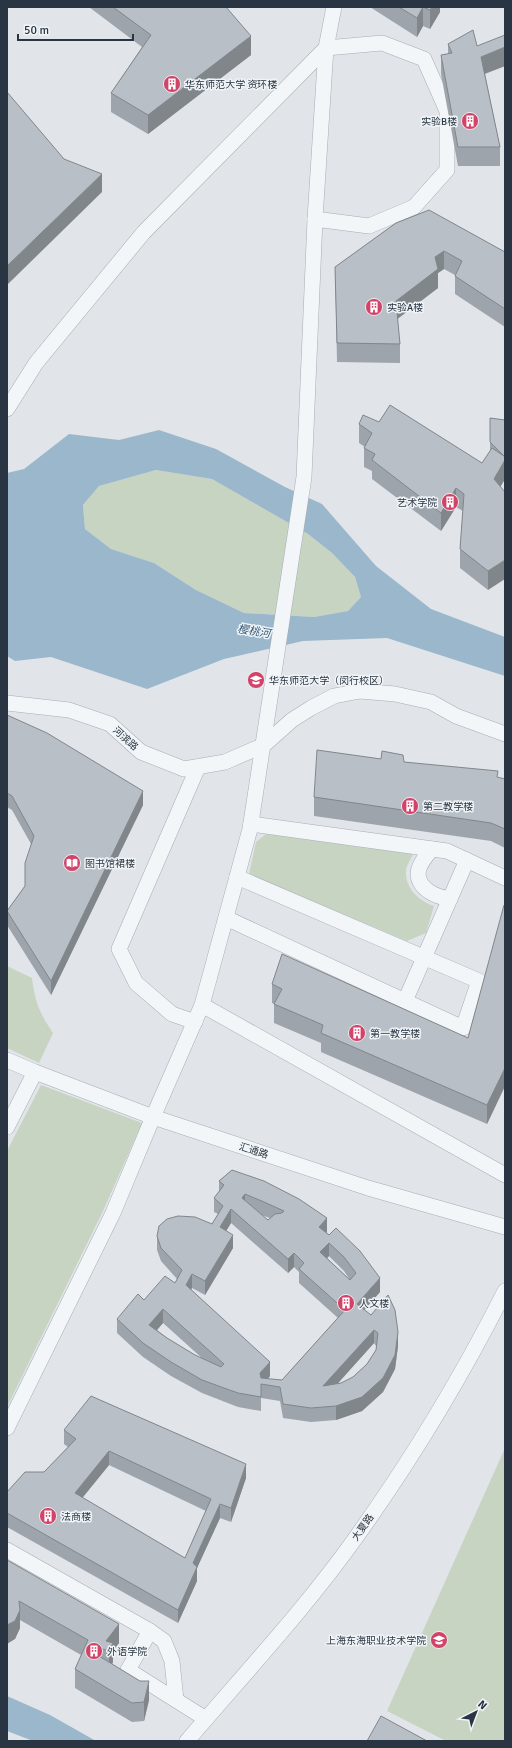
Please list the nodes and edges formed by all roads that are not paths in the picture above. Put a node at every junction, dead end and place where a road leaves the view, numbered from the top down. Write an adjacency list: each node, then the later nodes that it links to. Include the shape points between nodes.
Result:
1 (334, 7): 2 (street)
2 (326, 48): 3 (street); 3 (street, via 382,43 424,59 447,111 447,170 414,207 369,226); 4 (street, via 144,232 36,363)
3 (315, 219): 7 (street, via 304,477)
4 (7, 409)
5 (7, 703): 8 (street, 河滨路, via 69,710 110,724 142,752 184,769)
6 (505, 734): 7 (street, 河滨路, via 456,716 431,702 395,694 360,691 334,696 311,708 292,720)
7 (264, 745): 8 (street, 河滨路, via 225,762); 9 (street)
8 (198, 767): 19 (street, via 119,949 136,983 172,1014)
9 (251, 824): 10 (street); 12 (street)
10 (432, 849): 11 (street, via 448,851); 14 (street, via 421,862 418,874 424,888 438,898)
11 (467, 860): 13 (street); 14 (street)
12 (237, 877): 15 (street); 16 (street)
13 (505, 878)
14 (450, 899): 16 (street)
15 (226, 918): 17 (street); 18 (street)
16 (424, 957): 17 (street); 17 (street, via 479,981 463,1028)
17 (405, 1001)
18 (202, 1005): 19 (street); 24 (street)
19 (195, 1022): 22 (street)
20 (7, 1060): 21 (street, 汇通路)
21 (35, 1072): 22 (street, 汇通路); 23 (street)
22 (153, 1117): 25 (street, 汇通路, via 368,1188); 27 (street, via 114,1213)
23 (7, 1127)
24 (505, 1175)
25 (505, 1227)
26 (505, 1291): 31 (street, 大夏路, via 426,1434 356,1537)
27 (7, 1428)
28 (7, 1550): 29 (street)
29 (150, 1631): 30 (street, via 164,1641 172,1662); 30 (street, via 128,1670)
30 (176, 1700): 31 (street)
31 (206, 1719): 32 (street, 大夏路)
32 (187, 1741)

